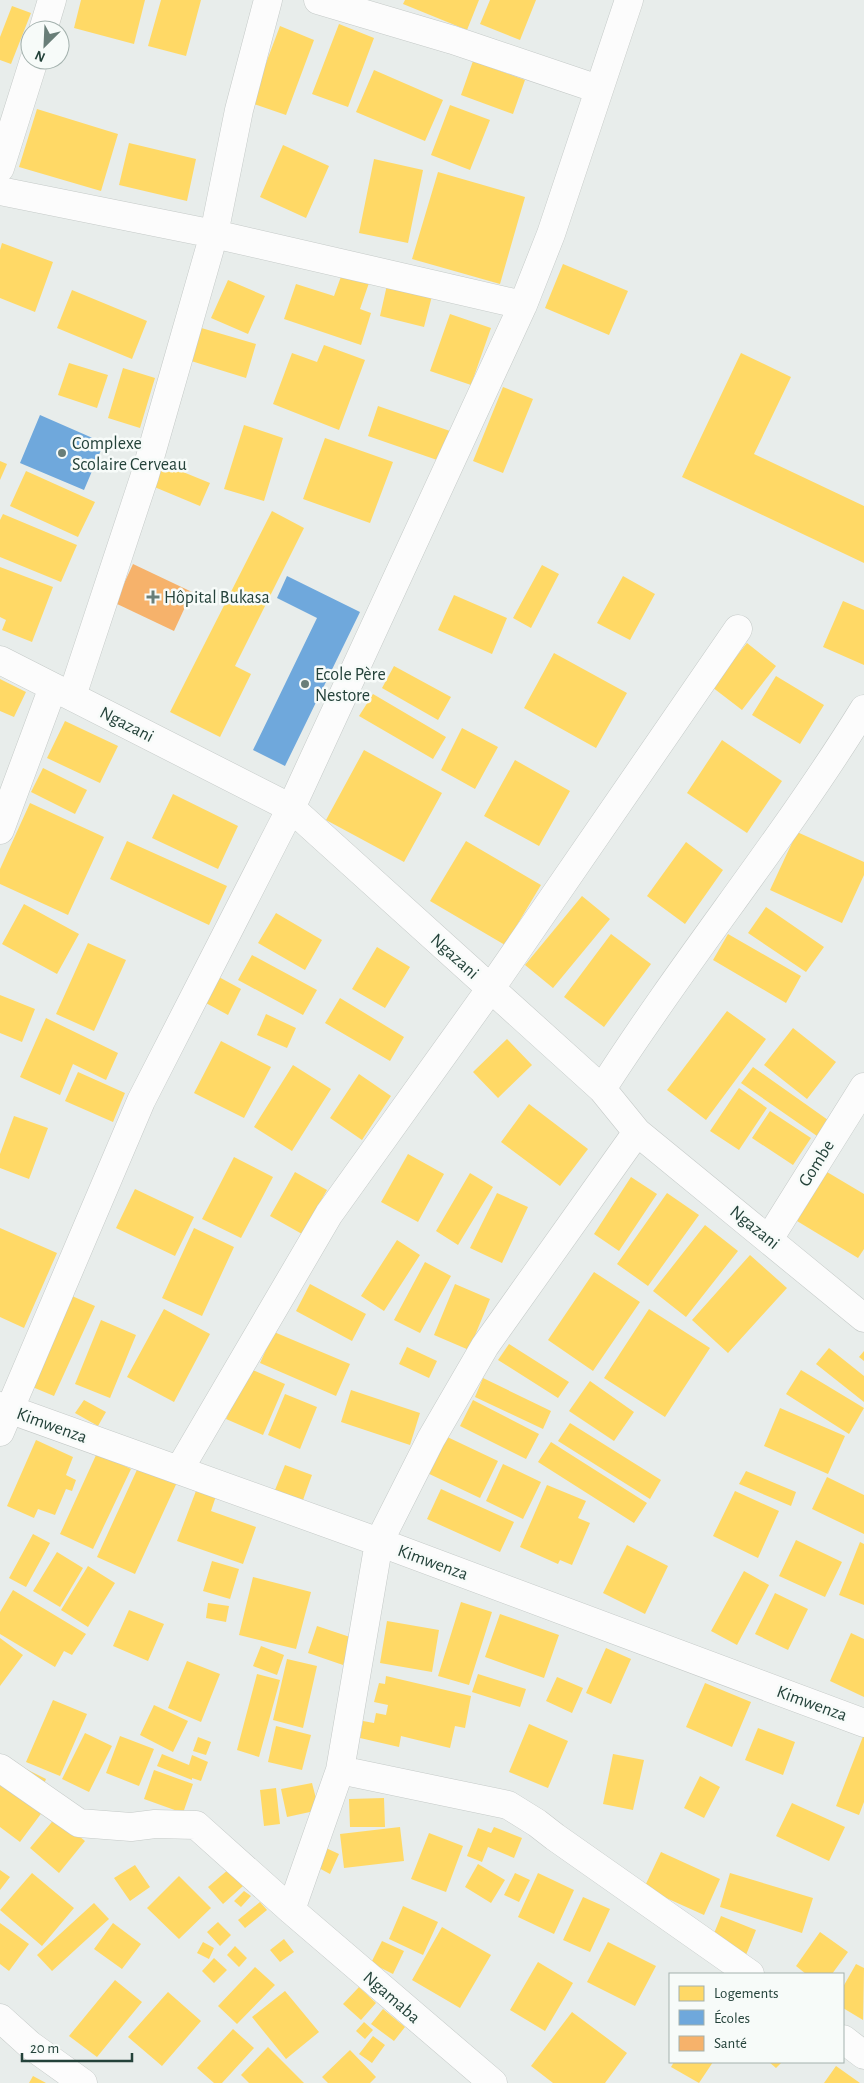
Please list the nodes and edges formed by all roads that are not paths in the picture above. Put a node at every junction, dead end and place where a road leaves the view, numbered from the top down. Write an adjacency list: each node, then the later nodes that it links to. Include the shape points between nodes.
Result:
1 (52, 0): 5 (street)
2 (268, 0): 10 (street, via 239,110)
3 (318, 0): 7 (street, via 453,40)
4 (629, 0): 7 (street)
5 (46, 20)
6 (31, 70): 8 (street)
7 (598, 89): 11 (street, via 551,234)
8 (0, 168)
9 (0, 191): 10 (street)
10 (214, 234): 11 (street); 14 (street, via 145,475)
11 (523, 305): 16 (street)
12 (738, 629): 18 (street)
13 (0, 660): 14 (street, Ngazani)
14 (63, 691): 16 (street, Ngazani); 17 (street)
15 (864, 709): 20 (street, via 828,767 644,1024)
16 (292, 808): 18 (street, Ngazani); 24 (street, via 141,1101)
17 (0, 830)
18 (491, 988): 20 (street, Ngazani); 25 (street, via 329,1214)
19 (864, 1087): 22 (street, Gombe)
20 (602, 1089): 21 (street, Ngazani)
21 (637, 1132): 22 (street, Ngazani); 26 (street, via 485,1346 431,1439)
22 (769, 1239): 23 (street, Ngazani)
23 (864, 1318)
24 (3, 1416): 25 (street, Kimwenza)
25 (179, 1470): 26 (street, Kimwenza)
26 (379, 1542): 27 (street, Kimwenza); 29 (street)
27 (864, 1722)
28 (0, 1768): 30 (street, Ngamaba, via 80,1823 131,1827 196,1825)
29 (340, 1770): 30 (street); 31 (street, via 508,1804)
30 (291, 1910): 36 (street, Ngamaba)
31 (749, 1973)
32 (0, 2018): 35 (street, via 30,2045)
33 (844, 2040): 34 (street)
34 (864, 2055)
35 (83, 2083)
36 (493, 2083)

